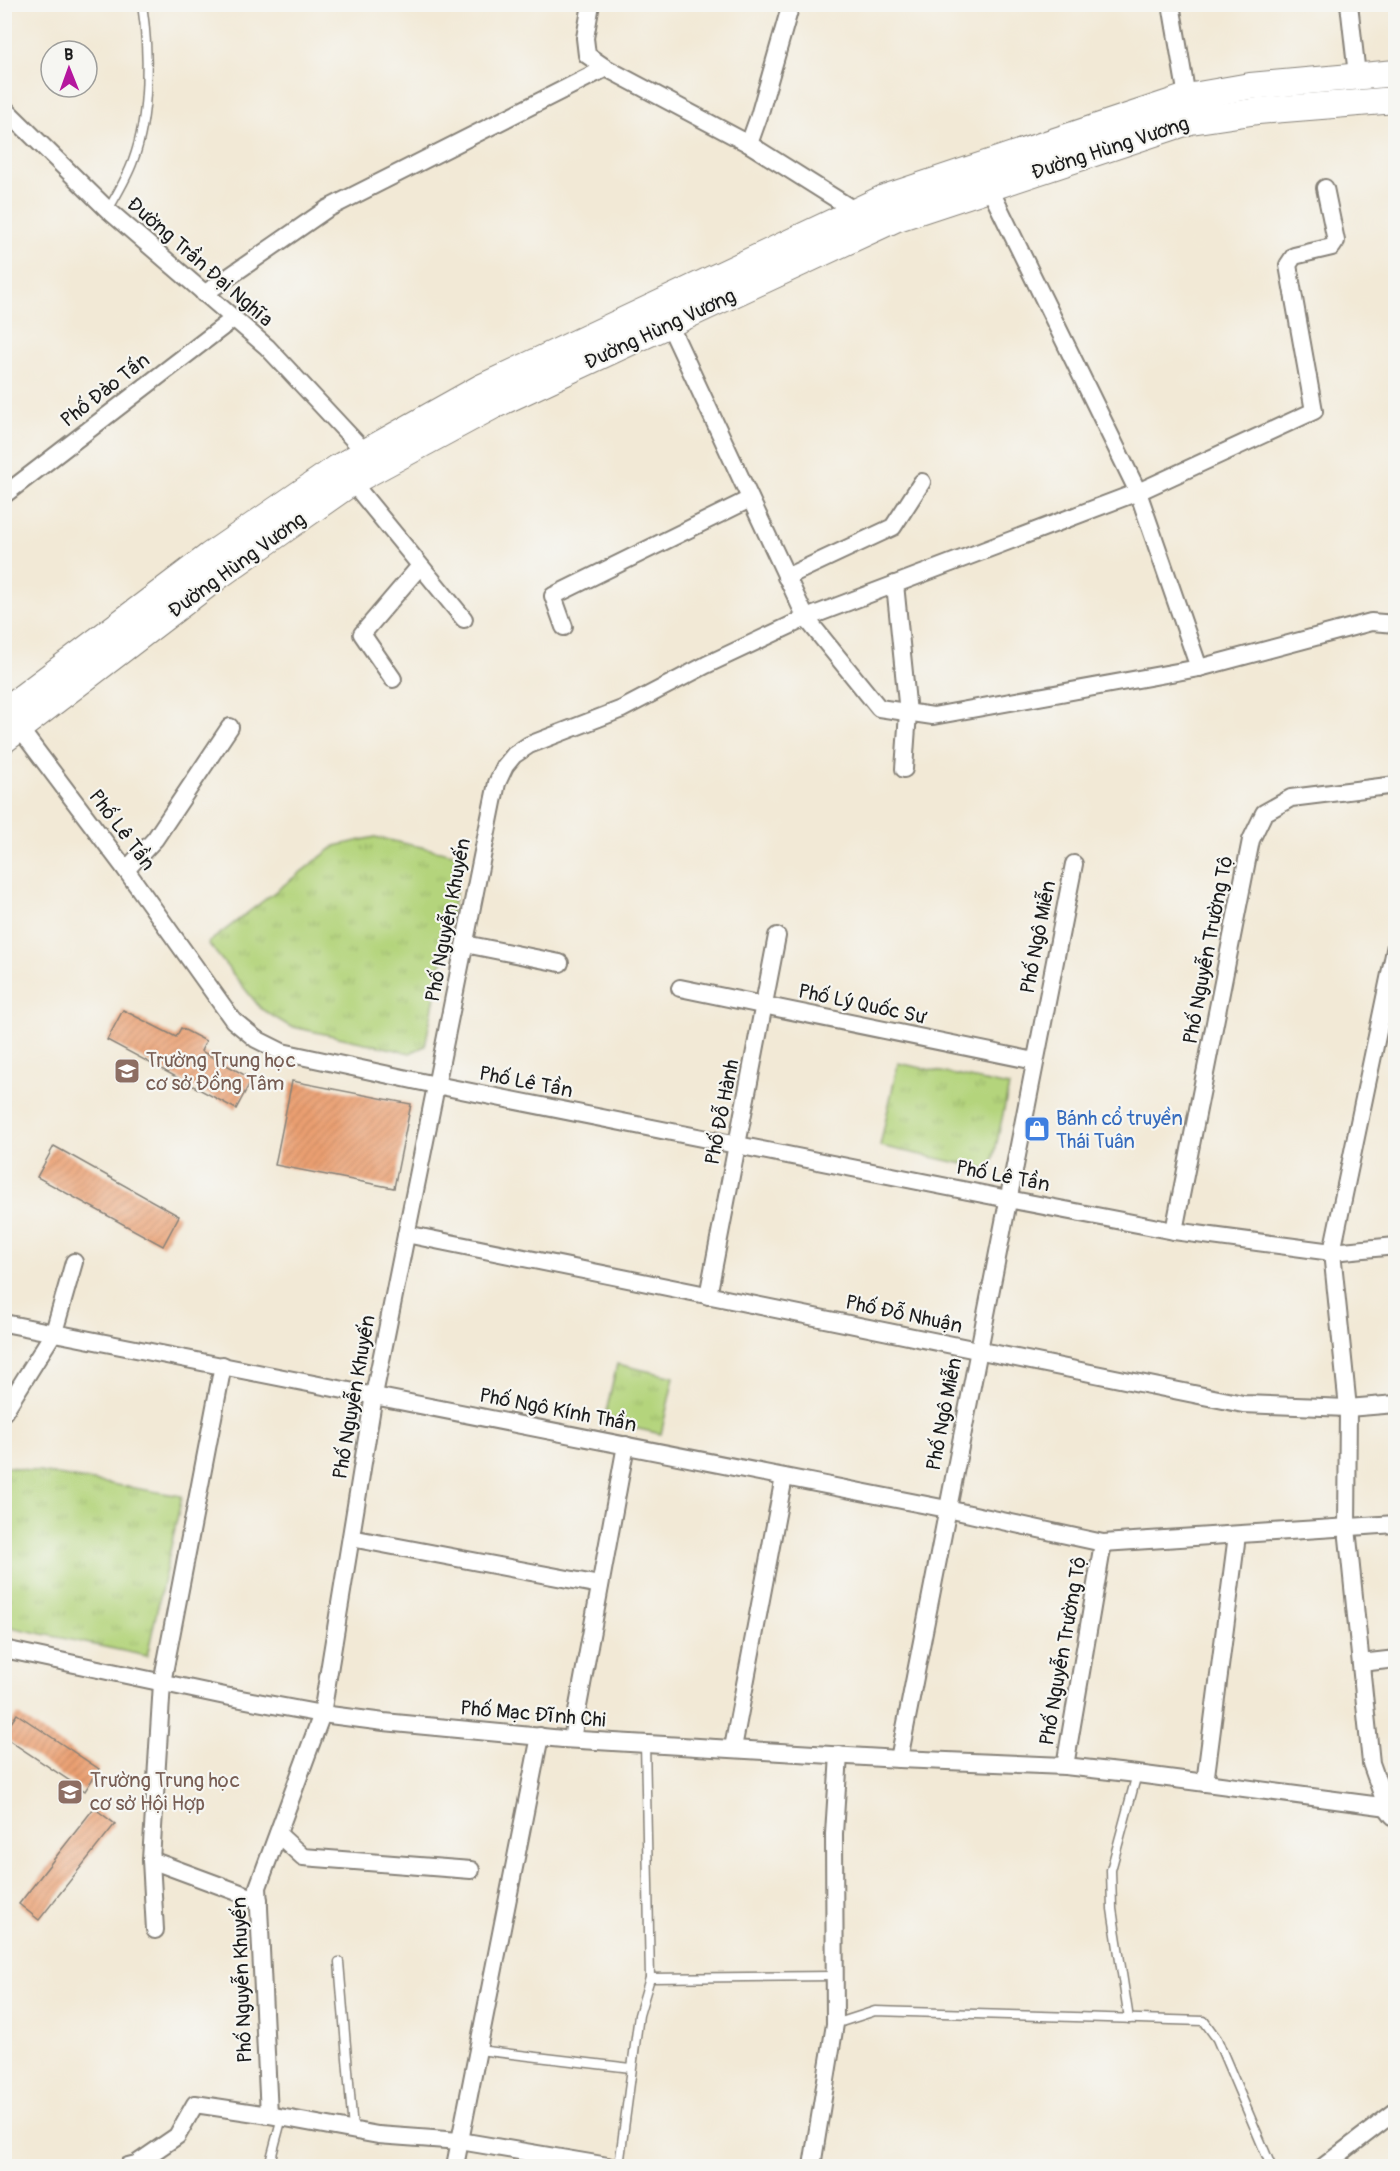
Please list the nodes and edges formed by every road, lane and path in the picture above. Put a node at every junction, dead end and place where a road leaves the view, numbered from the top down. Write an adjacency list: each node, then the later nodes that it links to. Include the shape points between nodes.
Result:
1 (142, 4): 15 (lane, via 146,50 141,131 134,159)
2 (591, 4): 6 (street, via 585,38 587,55)
3 (791, 4): 12 (street)
4 (1171, 4): 9 (street)
5 (1349, 4): 8 (street)
6 (606, 68): 12 (street); 17 (street, via 327,209)
7 (1395, 73): 8 (main road, Đường Hùng Vương)
8 (1357, 75): 9 (main road, Đường Hùng Vương)
9 (1187, 97): 16 (main road, Đường Hùng Vương, via 884,198)
10 (1395, 100): 13 (main road, Đường Hùng Vương, via 1258,111 1191,122)
11 (4, 108): 15 (street, Đường Trần Đại Nghĩa)
12 (749, 144): 16 (street)
13 (988, 188): 19 (main road, Đường Hùng Vương, via 895,219); 23 (street)
14 (1324, 188): 23 (street, Phố Nguyễn Khuyến, via 1335,244 1294,256 1288,265 1314,411)
15 (108, 210): 17 (street, Đường Trần Đại Nghĩa)
16 (857, 212): 20 (main road, Đường Hùng Vương, via 480,388)
17 (204, 294): 18 (street, Đường Trần Đại Nghĩa)
18 (233, 319): 20 (street, Đường Trần Đại Nghĩa, via 267,347); 24 (street, Phố Đào Tấn)
19 (669, 324): 20 (main road, Đường Hùng Vương); 25 (street)
20 (372, 460): 21 (main road, Đường Hùng Vương); 36 (main road, Đường Hùng Vương, via 337,468 209,556)
21 (352, 482): 26 (street); 36 (main road, Đường Hùng Vương)
22 (922, 482): 27 (street, via 893,527)
23 (1138, 492): 28 (street, Phố Nguyễn Khuyến); 33 (street)
24 (4, 495)
25 (750, 499): 27 (street); 32 (street, via 553,596)
26 (420, 566): 30 (street); 34 (street, via 362,634)
27 (786, 577): 29 (street)
28 (895, 585): 29 (street, Phố Nguyễn Khuyến); 35 (street)
29 (806, 618): 35 (street, via 879,708); 43 (street, Phố Nguyễn Khuyến, via 706,664 622,709 529,745 514,755 497,783)
30 (464, 619)
31 (1395, 624): 33 (street, via 1371,622)
32 (564, 627)
33 (1199, 668): 35 (street, via 933,716)
34 (393, 679)
35 (908, 712): 38 (street)
36 (10, 727): 41 (street, Phố Lê Tần)
37 (230, 727): 41 (street, via 155,839)
38 (904, 769)
39 (1395, 785): 52 (street, Phố Nguyễn Trường Tộ, via 1291,798 1264,813 1251,840)
40 (1074, 864): 48 (street, Phố Ngô Miễn)
41 (126, 870): 49 (street, Phố Lê Tần, via 233,1020 256,1039 282,1052)
42 (777, 936): 47 (street, Phố Đỗ Hành)
43 (465, 944): 45 (street); 49 (street, Phố Nguyễn Khuyến)
44 (1395, 945): 55 (street)
45 (560, 963)
46 (680, 988): 47 (street, Phố Lý Quốc Sư)
47 (764, 1005): 48 (street, Phố Lý Quốc Sư); 50 (street, Phố Đỗ Hành)
48 (1035, 1061): 51 (street, Phố Ngô Miễn)
49 (436, 1085): 50 (street, Phố Lê Tần); 53 (street, Phố Nguyễn Khuyến)
50 (737, 1145): 51 (street, Phố Lê Tần); 57 (street, Phố Đỗ Hành)
51 (1008, 1198): 52 (street, Phố Lê Tần); 60 (street, Phố Ngô Miễn)
52 (1174, 1231): 55 (street, Phố Lê Tần)
53 (406, 1234): 57 (street, Phố Đỗ Nhuận); 62 (street, Phố Nguyễn Khuyến)
54 (1395, 1246): 55 (street, Phố Lê Tần)
55 (1332, 1252): 64 (street)
56 (74, 1262): 59 (street)
57 (708, 1296): 60 (street, Phố Đỗ Nhuận)
58 (4, 1323): 59 (street, Phố Ngô Kính Thần)
59 (54, 1332): 61 (street, Phố Ngô Kính Thần); 65 (street)
60 (978, 1351): 64 (street, Phố Đỗ Nhuận, via 1243,1404); 68 (street, Phố Ngô Miễn)
61 (224, 1365): 62 (street, Phố Ngô Kính Thần); 78 (street)
62 (374, 1395): 66 (street, Phố Ngô Kính Thần); 72 (street, Phố Nguyễn Khuyến)
63 (1395, 1404): 64 (street, Phố Đỗ Nhuận)
64 (1348, 1408): 70 (street)
65 (4, 1412)
66 (626, 1445): 67 (street, Phố Ngô Kính Thần); 74 (street)
67 (784, 1477): 68 (street, Phố Ngô Kính Thần); 83 (street)
68 (947, 1509): 73 (street, Phố Ngô Kính Thần); 85 (street, Phố Ngô Miễn)
69 (1395, 1524): 70 (street, Phố Ngô Kính Thần)
70 (1347, 1528): 71 (street, Phố Ngô Kính Thần); 77 (street)
71 (1237, 1535): 73 (street, Phố Ngô Kính Thần); 88 (street)
72 (351, 1538): 74 (street); 79 (street, Phố Nguyễn Khuyến)
73 (1103, 1544): 86 (street, Phố Nguyễn Trường Tộ)
74 (600, 1585): 81 (street)
75 (4, 1649): 78 (street, Phố Mạc Đĩnh Chi)
76 (1395, 1659): 77 (street)
77 (1361, 1663): 89 (street, via 1371,1763)
78 (162, 1683): 79 (street, Phố Mạc Đĩnh Chi); 91 (street)
79 (322, 1714): 80 (street, Phố Mạc Đĩnh Chi); 90 (street, Phố Nguyễn Khuyến)
80 (540, 1736): 81 (street, Phố Mạc Đĩnh Chi); 100 (street)
81 (572, 1739): 82 (street, Phố Mạc Đĩnh Chi)
82 (645, 1743): 83 (street, Phố Mạc Đĩnh Chi); 97 (lane)
83 (733, 1748): 84 (street, Phố Mạc Đĩnh Chi)
84 (839, 1755): 85 (street, Phố Mạc Đĩnh Chi); 96 (street, via 834,1834)
85 (899, 1759): 86 (street, Phố Mạc Đĩnh Chi)
86 (1065, 1766): 87 (street, Phố Mạc Đĩnh Chi)
87 (1137, 1774): 88 (street, Phố Mạc Đĩnh Chi); 98 (lane, via 1111,1870 1112,1909)
88 (1205, 1783): 89 (street, Phố Mạc Đĩnh Chi)
89 (1393, 1812)
90 (278, 1834): 92 (street, via 303,1857); 93 (street, Phố Nguyễn Khuyến, via 258,1887)
91 (151, 1860): 93 (street); 94 (street)
92 (471, 1870)
93 (259, 1900): 103 (street, Phố Nguyễn Khuyến)
94 (155, 1930)
95 (339, 1962): 104 (lane)
96 (834, 1976): 97 (lane); 99 (street)
97 (650, 1978): 101 (lane, via 639,2015)
98 (1129, 2019): 99 (lane, via 875,2011); 112 (lane, via 1204,2021 1217,2039)
99 (835, 2024): 111 (street)
100 (478, 2049): 101 (lane); 105 (street)
101 (631, 2068): 110 (lane)
102 (1395, 2111): 113 (street)
103 (276, 2116): 104 (street); 106 (street, via 195,2104 177,2136); 107 (lane)
104 (353, 2130): 105 (street)
105 (460, 2141): 108 (street); 109 (street)
106 (128, 2166)
107 (269, 2166)
108 (455, 2166)
109 (608, 2166)
110 (619, 2166)
111 (812, 2166)
112 (1271, 2166)
113 (1324, 2166)

